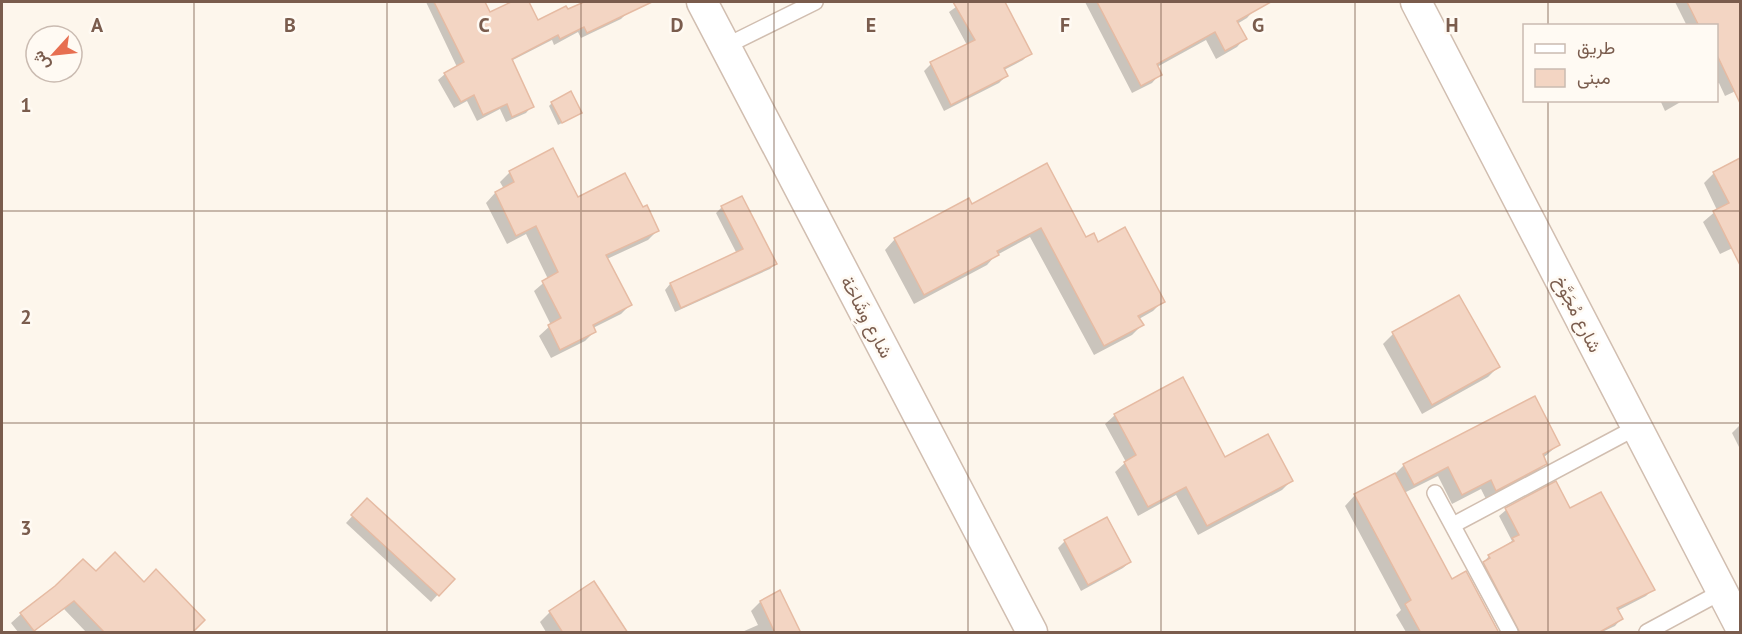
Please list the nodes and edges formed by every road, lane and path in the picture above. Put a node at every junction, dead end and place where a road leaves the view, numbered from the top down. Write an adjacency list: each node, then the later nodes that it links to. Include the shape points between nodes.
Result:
1 (702, 2): 4 (street, شارع وِشَاحَة)
2 (815, 2): 4 (lane)
3 (1416, 2): 5 (street, شارع مُجَوَّخ)
4 (726, 46): 10 (street, شارع وِشَاحَة)
5 (1637, 427): 7 (lane); 8 (street, شارع مُجَوَّخ)
6 (1435, 493): 7 (lane)
7 (1453, 525): 11 (lane)
8 (1723, 591): 9 (street, شارع مُجَوَّخ); 12 (lane)
9 (1740, 626)
10 (1032, 633)
11 (1510, 633)
12 (1647, 633)

